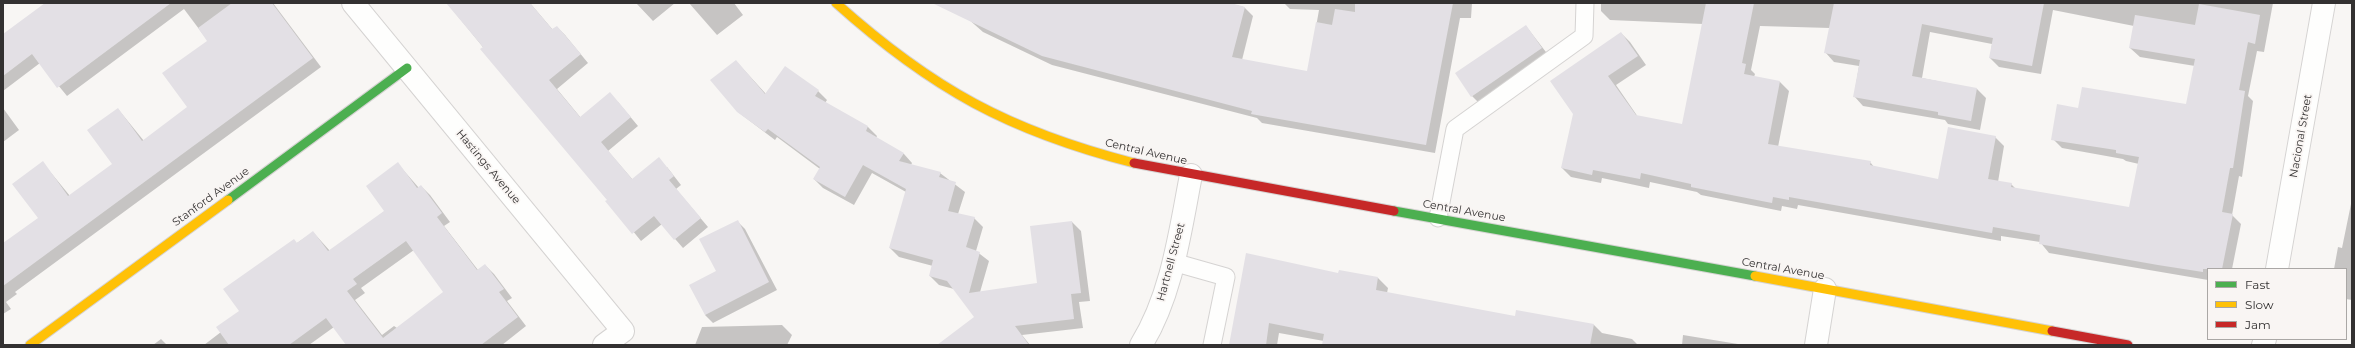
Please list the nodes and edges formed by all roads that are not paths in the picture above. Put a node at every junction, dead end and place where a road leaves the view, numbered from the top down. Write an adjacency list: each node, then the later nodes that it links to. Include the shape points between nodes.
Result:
1 (353, 3): 5 (street, Hastings Avenue)
2 (836, 3): 6 (street, Central Avenue, via 915,70 1003,120 1050,139 1095,153)
3 (1585, 3): 7 (lane, via 1584,36 1455,129)
4 (2324, 3): 9 (street, Nacional Street)
5 (407, 68): 11 (street, Stanford Avenue); 12 (street, Hastings Avenue, via 624,331)
6 (1191, 175): 7 (street, Central Avenue); 8 (street, Hartnell Street)
7 (1438, 218): 10 (street, Central Avenue)
8 (1173, 262): 13 (street, Hartnell Street, via 1158,309); 14 (lane, via 1226,277)
9 (2277, 268)
10 (1825, 289): 15 (street); 16 (street, Central Avenue)
11 (30, 345)
12 (604, 345)
13 (1141, 345)
14 (1212, 345)
15 (1816, 345)
16 (2128, 345)

